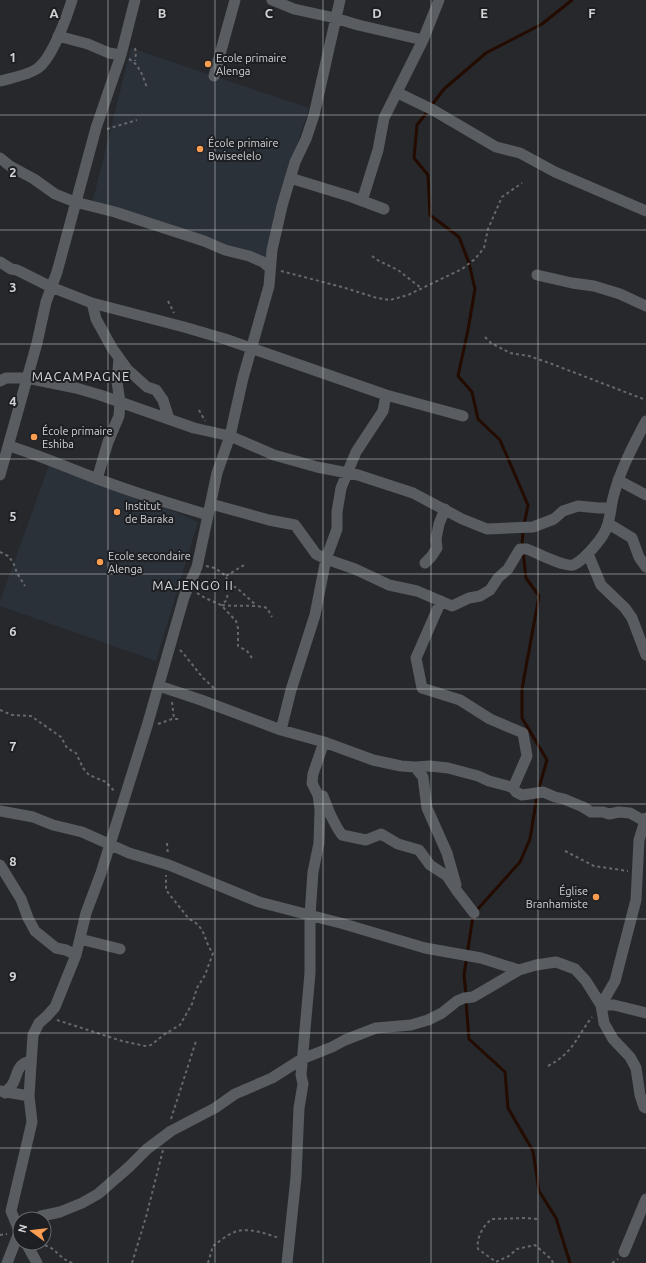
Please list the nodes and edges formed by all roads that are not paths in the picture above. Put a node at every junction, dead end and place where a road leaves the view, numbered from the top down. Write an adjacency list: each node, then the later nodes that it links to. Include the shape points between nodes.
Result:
1 (72, 0): 8 (street)
2 (135, 0): 10 (street)
3 (235, 0): 11 (street)
4 (272, 0): 7 (street, via 294,9)
5 (340, 0): 7 (street)
6 (439, 0): 9 (street)
7 (335, 18): 9 (street); 15 (street, via 314,116)
8 (58, 36): 10 (street, via 109,53); 12 (street, via 51,53 38,68)
9 (423, 40): 13 (street)
10 (121, 54): 17 (street)
11 (214, 76)
12 (0, 81)
13 (398, 93): 16 (street, via 384,118 378,150); 19 (street, via 433,110 496,147 520,153 555,172)
14 (0, 158): 17 (street, via 55,194)
15 (290, 178): 16 (street); 21 (street)
16 (362, 201): 18 (street)
17 (75, 202): 21 (street, via 114,212 249,256); 23 (street)
18 (384, 209)
19 (646, 211)
20 (0, 262): 23 (street)
21 (270, 268): 26 (street, via 269,286)
22 (537, 274): 25 (street, via 594,286)
23 (51, 287): 24 (street); 28 (street)
24 (92, 303): 26 (street); 27 (street, via 96,319)
25 (646, 306)
26 (251, 348): 30 (street); 35 (street)
27 (119, 358): 31 (street, via 117,382); 33 (street, via 147,387 156,390 163,400)
28 (27, 378): 29 (street, via 6,378); 31 (street, via 76,388); 36 (street)
29 (0, 381)
30 (386, 395): 32 (street); 37 (street, via 383,411)
31 (120, 402): 33 (street); 39 (street, via 119,416)
32 (463, 416)
33 (169, 419): 35 (street)
34 (646, 420): 40 (street)
35 (230, 436): 37 (street, via 274,455); 42 (street, via 217,473)
36 (9, 446): 38 (street); 39 (street, via 39,455)
37 (346, 472): 44 (street, via 413,493); 48 (street, via 337,512 337,530)
38 (0, 475)
39 (97, 479): 45 (street)
40 (618, 480): 41 (street); 43 (street)
41 (646, 495)
42 (211, 504): 45 (street); 48 (street, via 295,525 316,554)
43 (610, 508): 44 (street, via 578,506 533,527 487,529); 46 (street)
44 (445, 509): 49 (street, via 439,524 437,548)
45 (208, 515): 53 (street, via 197,567 184,597 170,644)
46 (609, 524): 47 (street); 50 (street, via 632,538 638,557)
47 (588, 554): 51 (street, via 574,565 564,565 527,549 520,550 490,590 452,606); 52 (street, via 601,584 632,618)
48 (326, 559): 51 (street, via 389,585); 54 (street, via 315,615)
49 (425, 563)
50 (646, 567)
51 (441, 601): 58 (street, via 416,658 422,688 460,700 490,719 523,733 527,756)
52 (646, 655)
53 (163, 688): 54 (street); 61 (street, via 147,726)
54 (281, 730): 55 (street)
55 (324, 742): 56 (street, via 373,760); 57 (street)
56 (415, 767): 58 (street, via 448,768); 63 (street, via 422,777 427,808 447,853)
57 (313, 774): 63 (street, via 320,785 336,828 342,835 366,840 382,834 398,844 419,850 430,865 447,876); 65 (street, via 312,783 318,795 320,809 319,843 313,872)
58 (513, 788): 60 (street, via 522,795 543,792 591,812 630,813)
59 (0, 811): 61 (street, via 33,817 82,832)
60 (646, 820): 70 (street, via 639,840 636,900 616,981)
61 (110, 844): 65 (street, via 259,902); 66 (street)
62 (0, 865): 68 (street, via 21,899 36,931 56,948)
63 (457, 891): 64 (street)
64 (474, 912)
65 (310, 915): 69 (street, via 425,948 481,958); 72 (street, via 310,973)
66 (80, 939): 67 (street); 68 (street)
67 (120, 949)
68 (76, 955): 73 (street, via 55,1007 39,1023 33,1035)
69 (519, 970): 70 (street, via 536,964 556,962 575,969); 72 (street, via 474,997 457,1001 428,1020 376,1028)
70 (601, 1005): 71 (street, via 614,1005); 76 (street, via 604,1023 636,1068 640,1095)
71 (646, 1013)
72 (302, 1059): 79 (street, via 272,1078 235,1094 172,1131 147,1149 98,1194); 85 (street, via 303,1084)
73 (31, 1061): 74 (street, via 16,1071 13,1084); 75 (street)
74 (2, 1092): 75 (street)
75 (29, 1096): 78 (street, via 32,1122)
76 (646, 1108)
77 (646, 1199): 82 (street)
78 (12, 1213)
79 (52, 1214)
80 (13, 1251): 83 (street)
81 (30, 1251): 84 (street)
82 (624, 1252)
83 (8, 1263)
84 (37, 1263)
85 (287, 1263)

